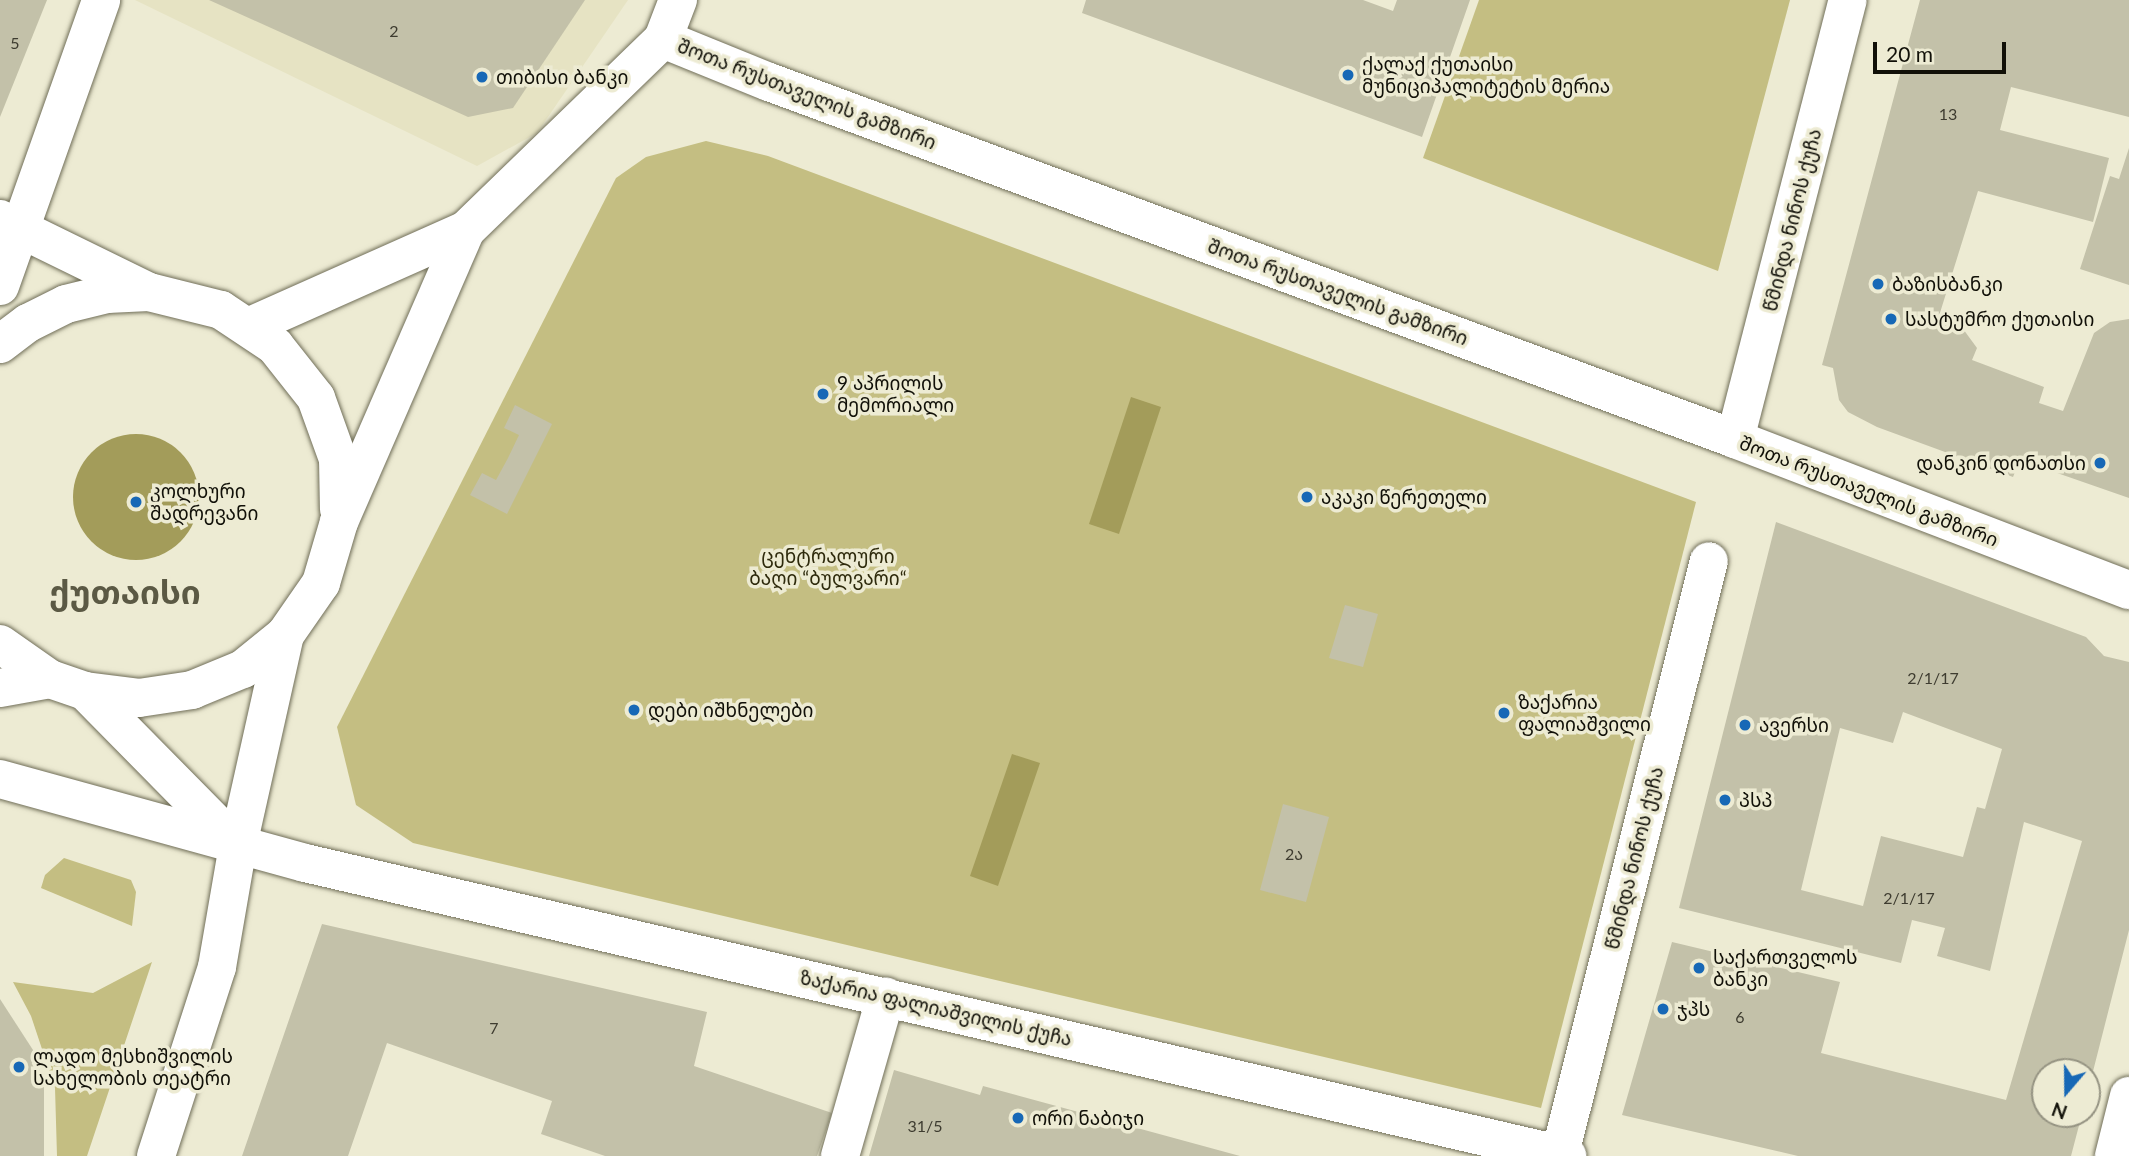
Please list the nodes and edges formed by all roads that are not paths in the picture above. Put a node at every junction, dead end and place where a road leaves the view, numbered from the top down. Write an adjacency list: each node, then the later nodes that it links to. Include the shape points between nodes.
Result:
1 (678, 0): 4 (main road)
2 (1848, 0): 11 (main road, წმინდა ნინოს ქუჩა)
3 (95, 15): 5 (main road)
4 (663, 38): 6 (main road, შოთა რუსთაველის გამზირი, via 577,127); 11 (main road, შოთა რუსთაველის გამზირი, via 781,87)
5 (10, 223): 7 (main road); 8 (main road)
6 (466, 230): 9 (main road); 12 (main road)
7 (0, 286)
8 (149, 292): 9 (main road, via 191,299); 10 (main road, via 107,294 66,304)
9 (250, 326): 12 (main road, via 290,362 316,398 338,460)
10 (0, 344)
11 (1735, 439): 14 (main road, შოთა რუსთაველის გამზირი)
12 (339, 522): 15 (main road, via 321,583)
13 (1709, 561): 23 (main road, წმინდა ნინოს ქუჩა)
14 (2129, 590)
15 (285, 635): 17 (main road, via 243,669 192,690 139,698); 20 (main road)
16 (0, 644): 17 (main road)
17 (67, 685): 18 (main road); 20 (main road)
18 (0, 688)
19 (0, 779): 20 (main road, ზაქარია ფალიაშვილის ქუჩა)
20 (238, 845): 21 (main road, ზაქარია ფალიაშვილის ქუჩა); 24 (main road, via 217,967)
21 (886, 996): 23 (main road, ზაქარია ფალიაშვილის ქუჩა); 25 (main road)
22 (2129, 1096): 26 (main road)
23 (1562, 1155)
24 (156, 1156)
25 (840, 1156)
26 (2113, 1156)

